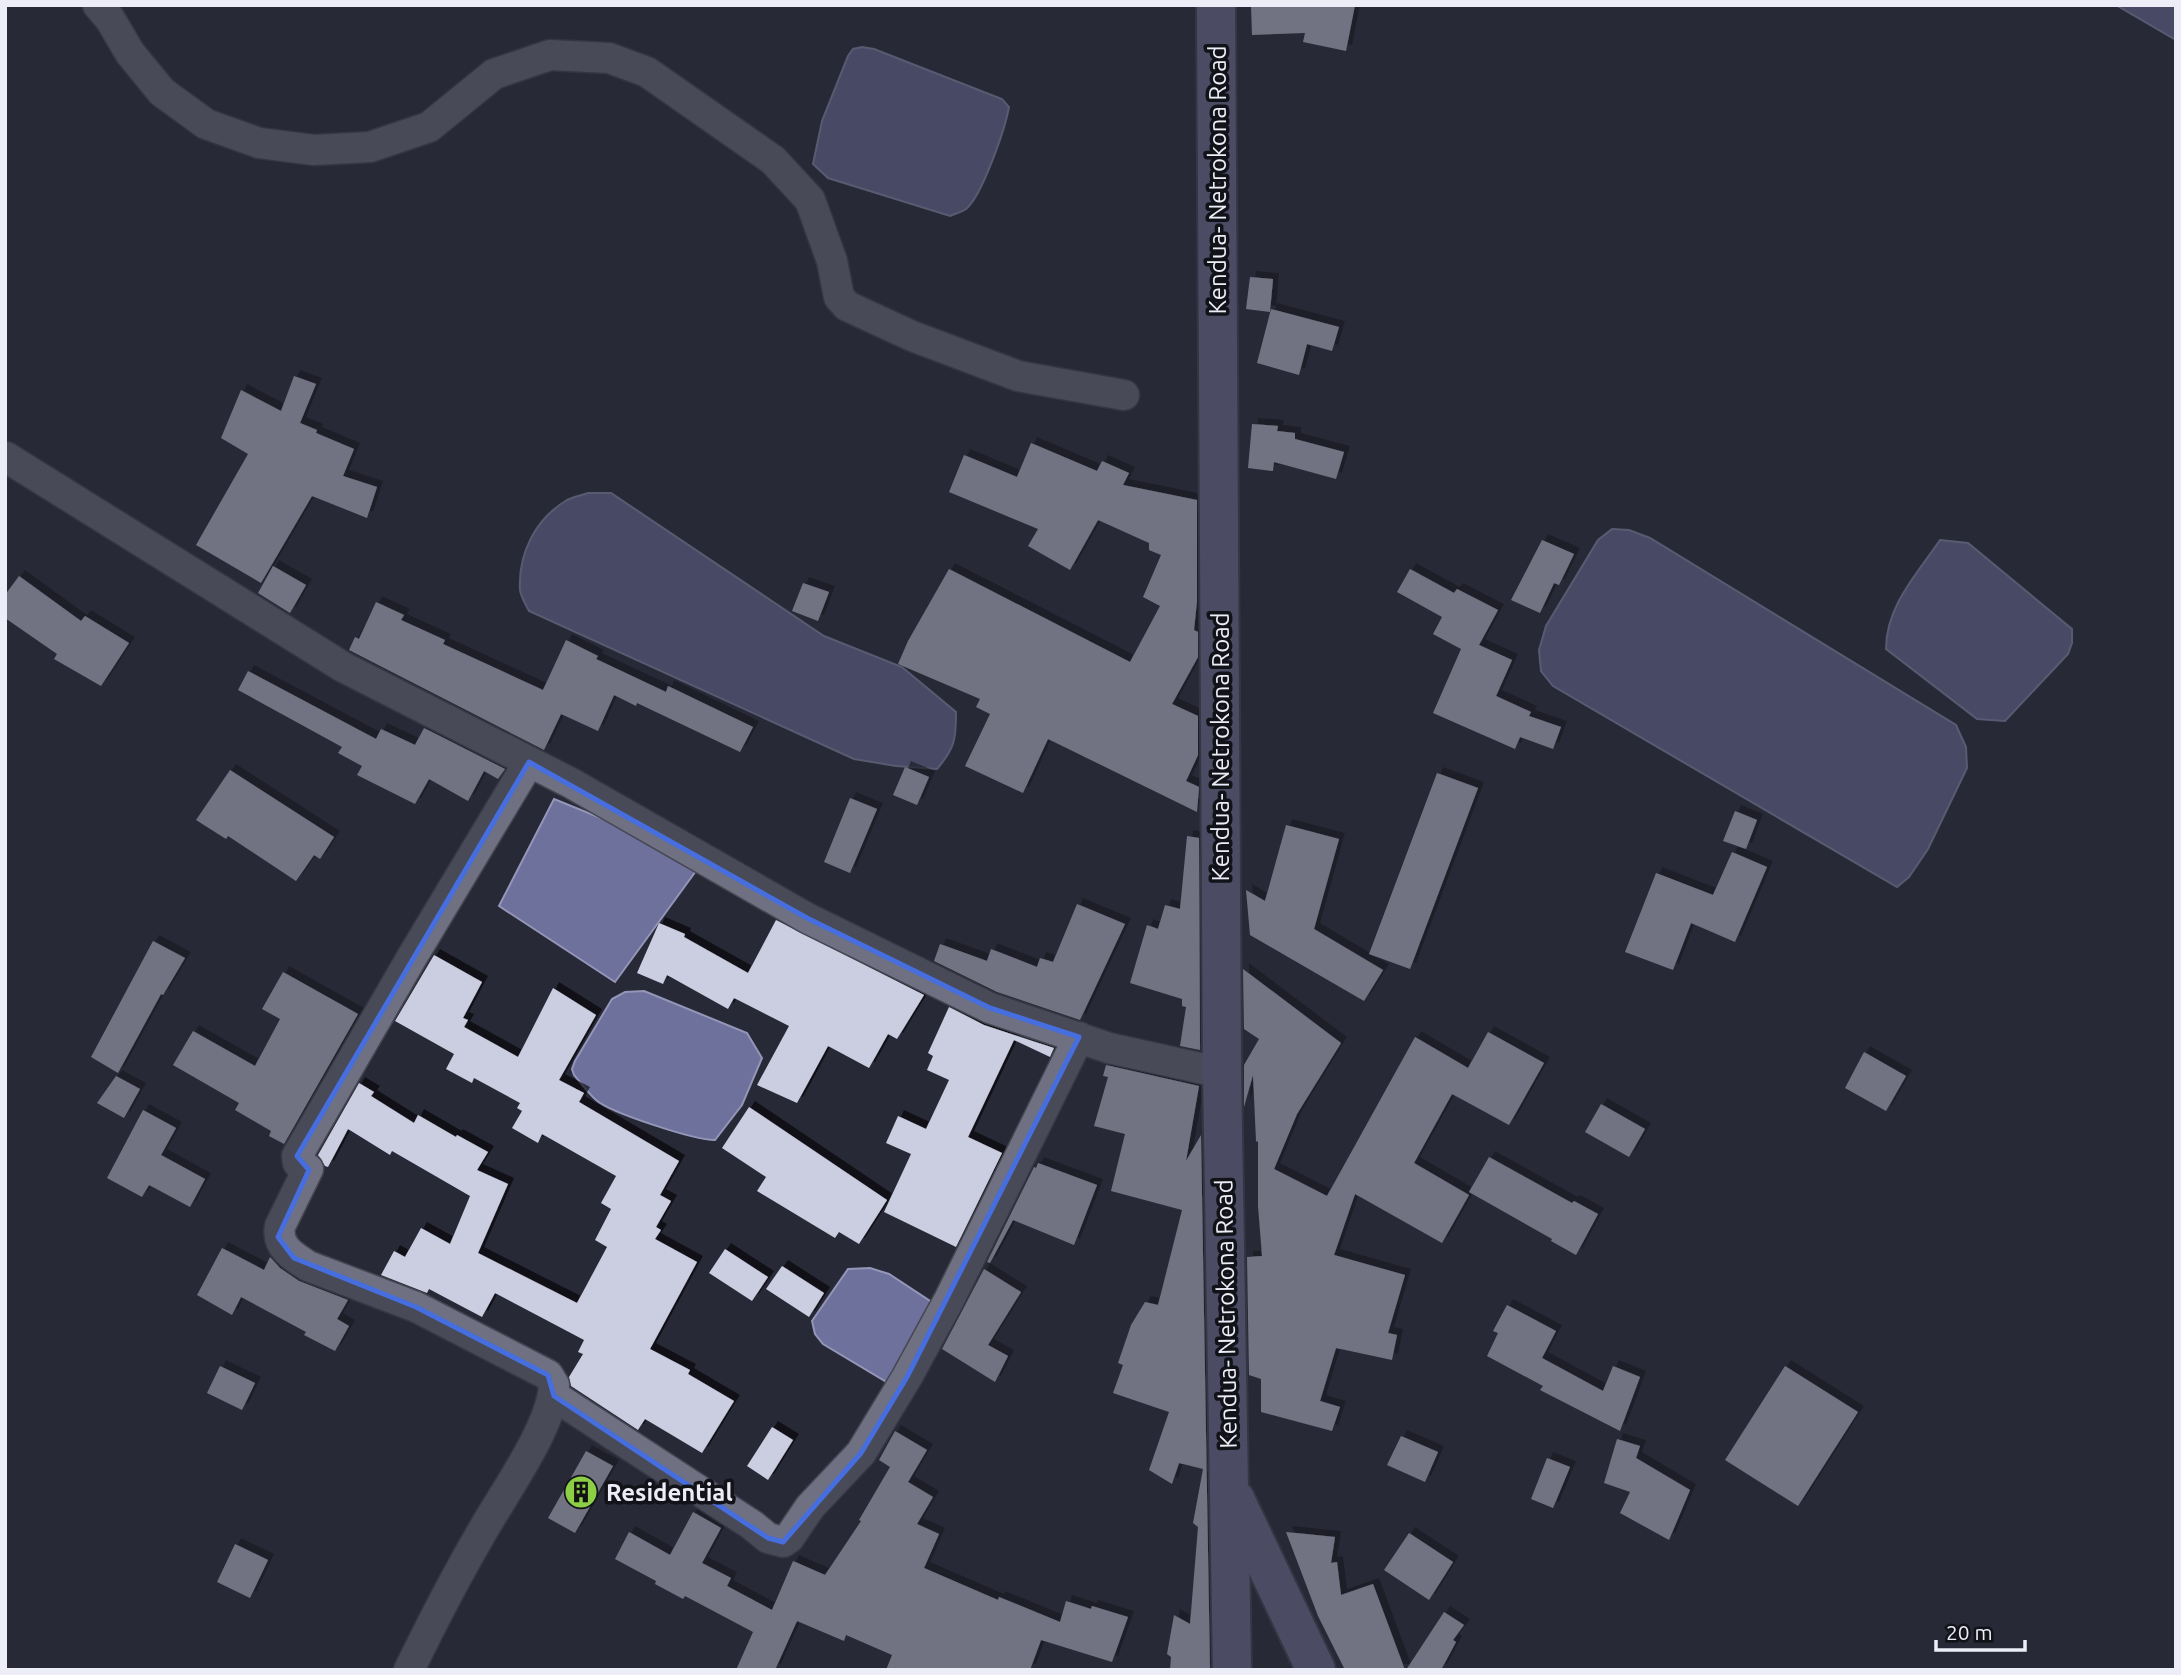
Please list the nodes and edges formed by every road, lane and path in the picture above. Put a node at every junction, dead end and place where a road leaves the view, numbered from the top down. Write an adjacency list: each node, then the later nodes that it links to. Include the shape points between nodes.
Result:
1 (98, 5): 3 (street, via 162,92 206,124 258,143 314,150 370,147 429,127 494,74 550,55 609,58 646,72 773,160 810,200 832,261 839,297 847,306 1018,376)
2 (1216, 5): 7 (main road, Kendua- Netrokona Road)
3 (1124, 395)
4 (6, 457): 5 (street, via 343,667)
5 (529, 762): 6 (street, via 807,918 990,1009); 8 (street, via 297,1156 298,1163 308,1169 278,1237 294,1258 308,1266 416,1307 548,1375)
6 (1079, 1037): 7 (street); 8 (street, via 908,1377 861,1453 810,1507 789,1538 783,1542 768,1538)
7 (1222, 1073): 9 (main road, Kendua- Netrokona Road)
8 (554, 1396): 10 (street, via 539,1433)
9 (1230, 1488): 11 (main road, Kendua- Netrokona Road); 12 (main road)
10 (409, 1670)
11 (1232, 1670)
12 (1316, 1670)

